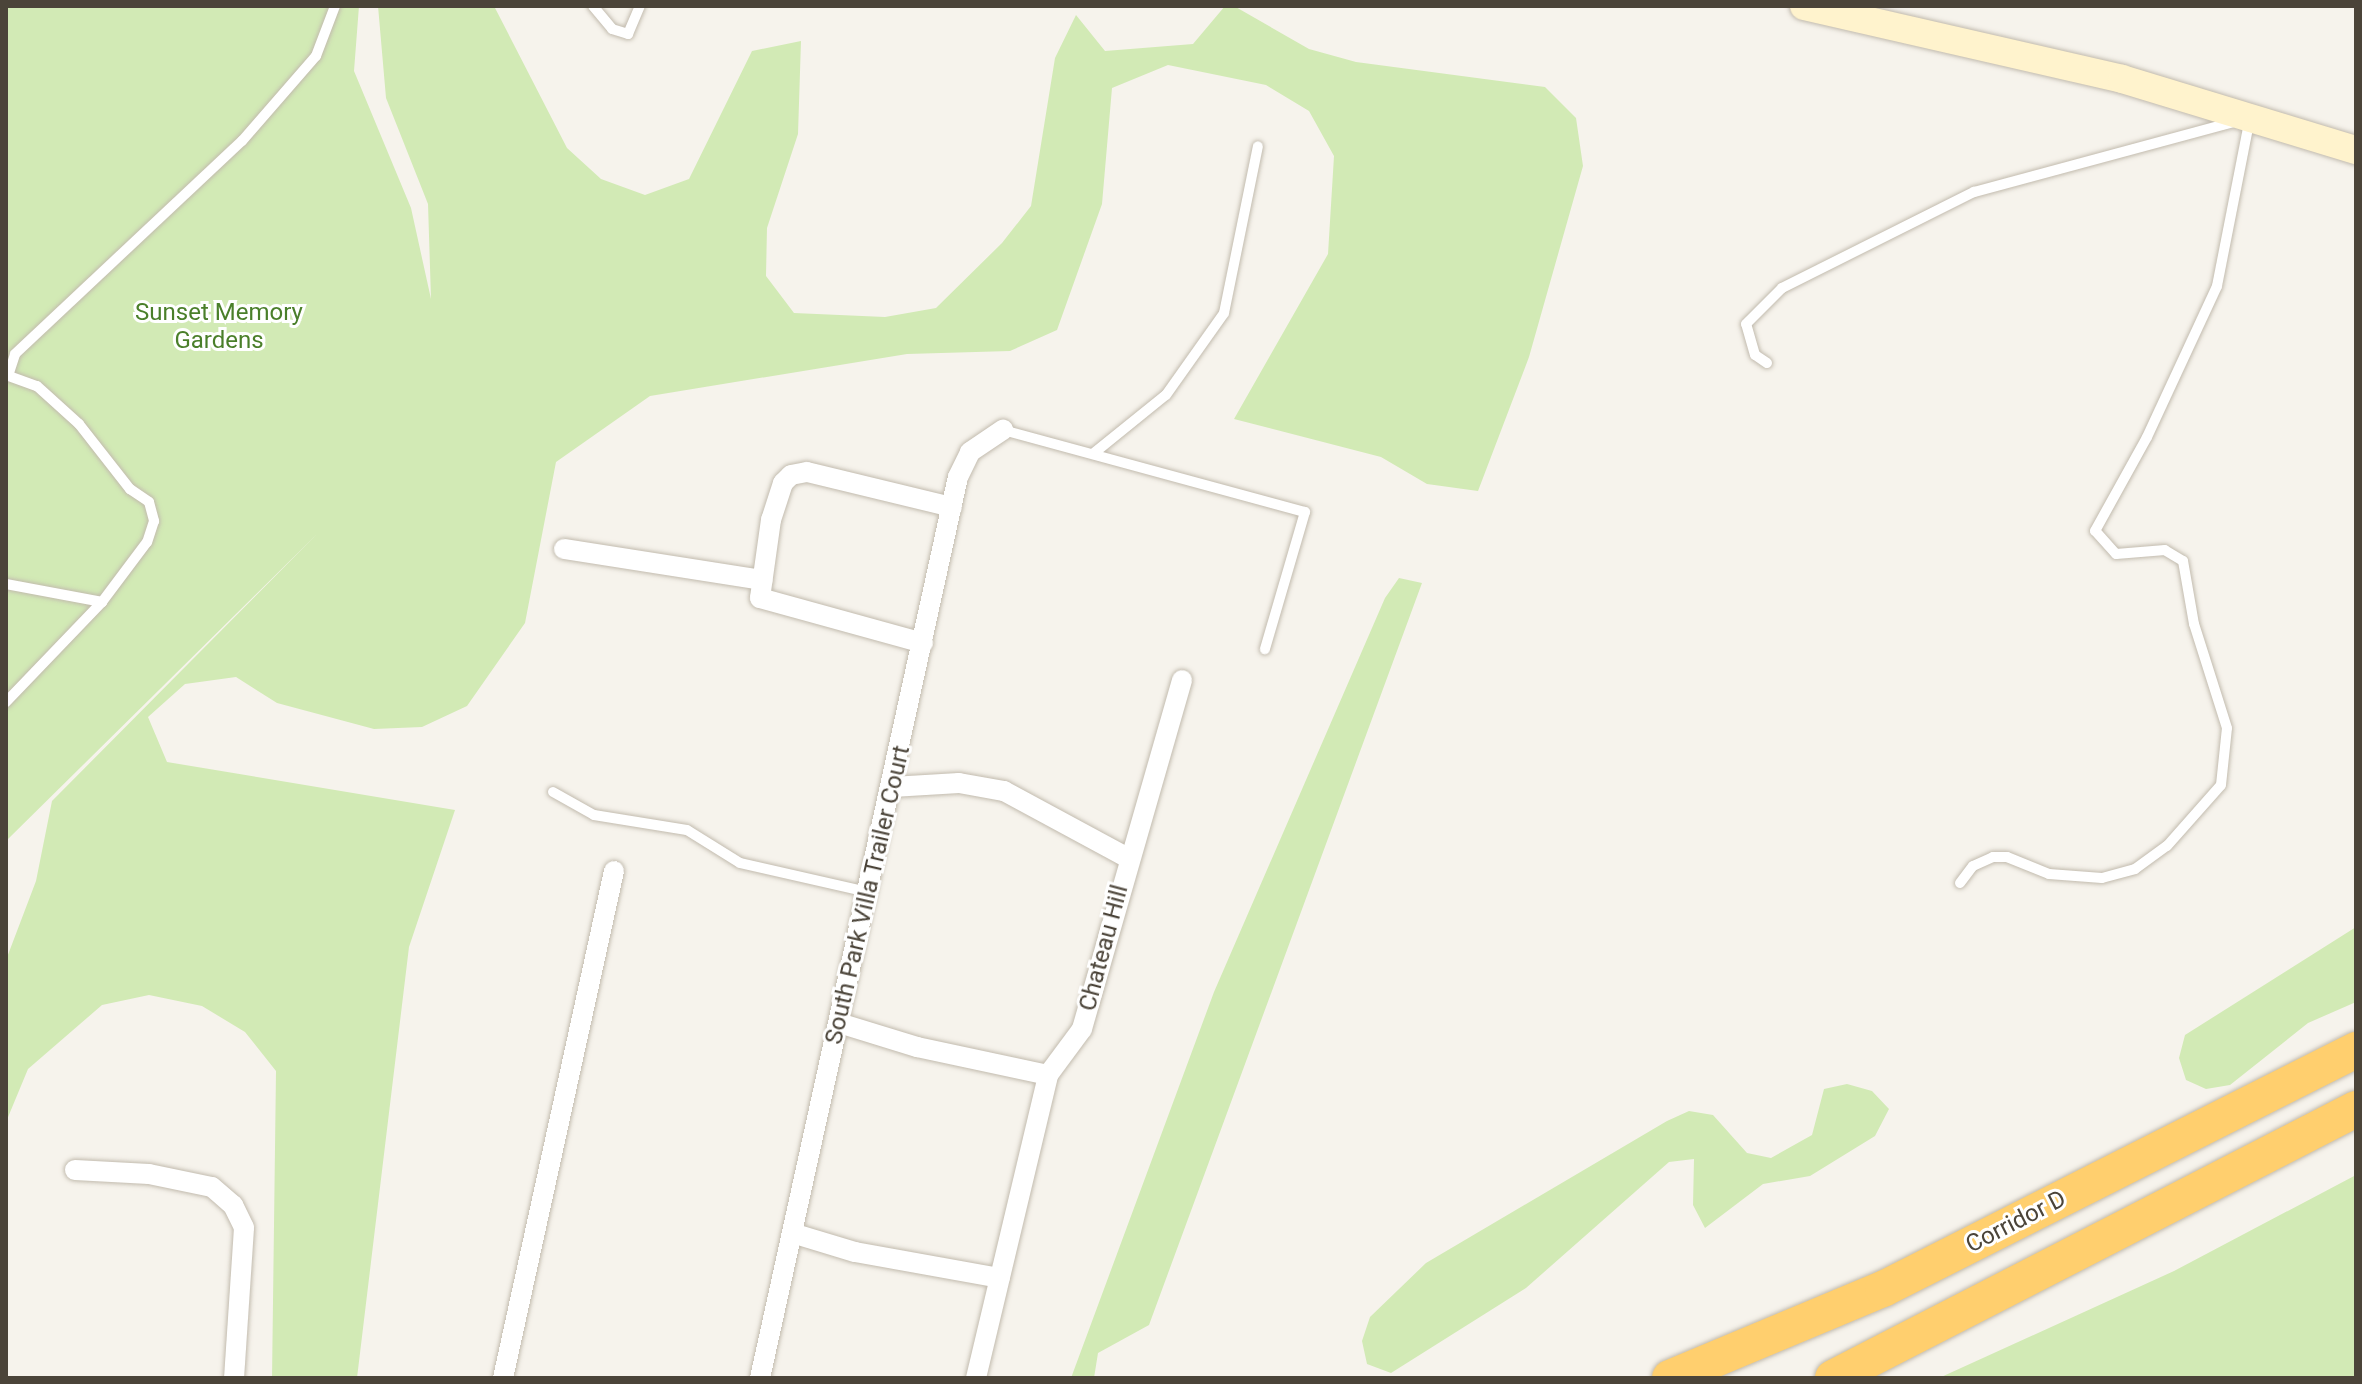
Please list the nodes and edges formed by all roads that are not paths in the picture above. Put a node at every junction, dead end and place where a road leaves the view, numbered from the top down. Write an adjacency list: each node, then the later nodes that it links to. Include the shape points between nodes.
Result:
1 (335, 6): 9 (lane, via 316,56 242,141 15,354)
2 (593, 6): 3 (lane, via 612,29 628,34)
3 (640, 6)
4 (1804, 6): 5 (main road, via 2122,79)
5 (2250, 117): 7 (main road); 8 (lane, via 1974,192 1782,288 1746,324 1755,355); 25 (lane, via 2217,286 2147,437 2095,531 2116,554 2165,550 2183,561 2198,639 2227,728 2221,785 2167,846 2135,869 2102,878 2049,874 2007,857 1993,857 1973,866)
6 (1258, 146): 11 (lane, via 1224,313 1166,395)
7 (2356, 150)
8 (1767, 363)
9 (7, 375): 16 (lane, via 37,386 79,424 130,489 149,502 154,521 147,542)
10 (1003, 430): 11 (lane); 12 (street, South Park Villa Trailer Court, via 970,452)
11 (1094, 453): 18 (lane, via 1305,512)
12 (952, 507): 14 (street, via 807,472 791,475 771,520); 17 (street, South Park Villa Trailer Court)
13 (564, 549): 14 (street)
14 (763, 580): 17 (street, via 760,598)
15 (6, 584): 16 (lane)
16 (102, 602): 20 (lane)
17 (923, 643): 21 (street, South Park Villa Trailer Court)
18 (1265, 649)
19 (1182, 680): 23 (street, Chateau Hill, via 1144,821)
20 (6, 702)
21 (892, 787): 23 (street, Chateau Hill, via 959,783 1004,791 1048,810); 26 (street, South Park Villa Trailer Court)
22 (553, 792): 26 (lane, via 594,815 687,830 740,863)
23 (1128, 858): 29 (street, Chateau Hill, via 1082,1029)
24 (614, 871): 35 (street)
25 (1960, 883)
26 (868, 892): 27 (street, South Park Villa Trailer Court)
27 (839, 1023): 29 (street, via 917,1047); 32 (street, South Park Villa Trailer Court)
28 (2356, 1050): 38 (highway, Corridor D, via 1883,1289)
29 (1048, 1075): 33 (street, Chateau Hill)
30 (2356, 1109): 39 (highway)
31 (75, 1170): 34 (street, via 149,1174 212,1187 233,1205 244,1228)
32 (792, 1233): 33 (street, via 855,1252); 36 (street, South Park Villa Trailer Court)
33 (1000, 1278): 37 (street, Chateau Hill)
34 (234, 1378)
35 (503, 1378)
36 (760, 1378)
37 (976, 1378)
38 (1670, 1378)
39 (1833, 1378)

